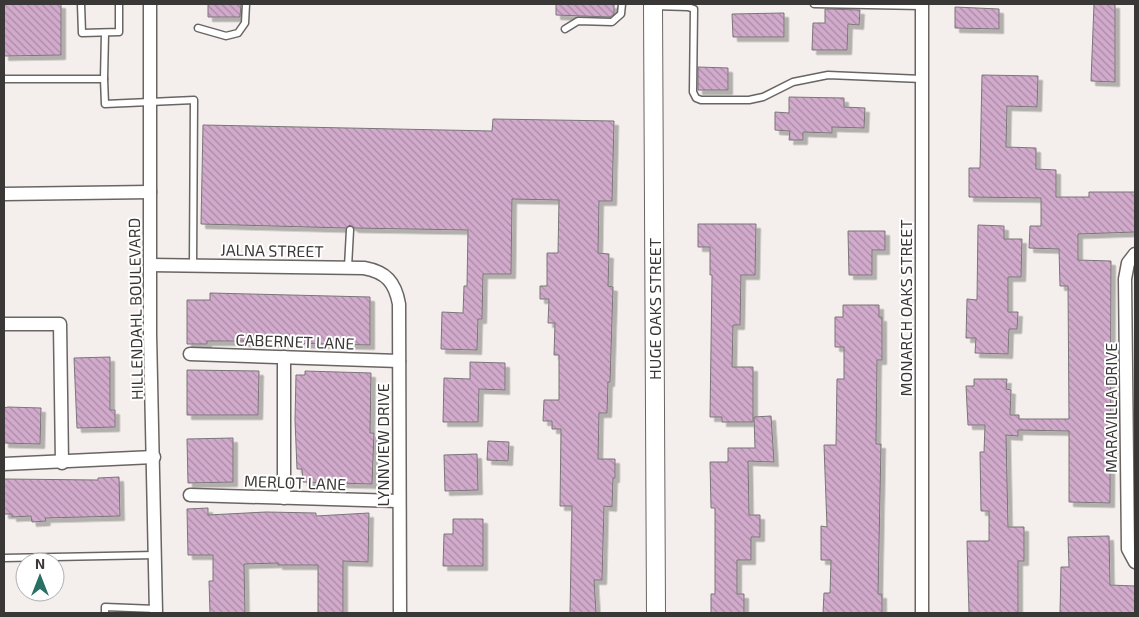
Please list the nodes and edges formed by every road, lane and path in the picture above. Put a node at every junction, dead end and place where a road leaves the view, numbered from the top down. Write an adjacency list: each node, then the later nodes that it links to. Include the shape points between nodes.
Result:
1 (81, 4): 12 (lane, via 82,33)
2 (119, 4): 12 (lane, via 119,32)
3 (150, 4): 16 (street, HILLENDAHL BOULEVARD)
4 (246, 4): 10 (lane, via 245,23 233,36)
5 (622, 4): 11 (lane, via 620,17 612,22 578,21)
6 (814, 4): 8 (lane)
7 (653, 5): 14 (lane, via 694,9 693,92 700,100 749,100 763,97 793,82 828,75); 41 (street, HUGE OAKS STREET)
8 (881, 5): 9 (lane)
9 (922, 5): 14 (street, MONARCH OAKS STREET)
10 (198, 28)
11 (565, 30)
12 (105, 33): 15 (lane)
13 (4, 79): 15 (lane)
14 (922, 79): 42 (street, MONARCH OAKS STREET)
15 (104, 80): 16 (lane, via 105,104)
16 (150, 102): 17 (street, HILLENDAHL BOULEVARD); 22 (lane, via 194,100)
17 (150, 192): 18 (street); 21 (street, HILLENDAHL BOULEVARD)
18 (4, 194)
19 (350, 230): 23 (lane)
20 (1135, 254): 37 (street, MARAVILLA DRIVE, via 1128,263 1125,279 1128,549)
21 (150, 265): 22 (street, JALNA STREET); 29 (street, HILLENDAHL BOULEVARD)
22 (193, 265): 23 (street, JALNA STREET)
23 (348, 268): 24 (street, JALNA STREET, via 378,270)
24 (390, 279): 28 (street, LYNNVIEW DRIVE, via 399,304)
25 (4, 324): 30 (street, via 60,324)
26 (190, 354): 27 (street, CABERNET LANE)
27 (284, 357): 28 (street, CABERNET LANE); 33 (street)
28 (399, 361): 34 (street, LYNNVIEW DRIVE)
29 (154, 457): 30 (street); 35 (street, HILLENDAHL BOULEVARD)
30 (62, 463): 31 (street)
31 (4, 464)
32 (190, 496): 33 (street, MERLOT LANE)
33 (284, 498): 34 (street, MERLOT LANE)
34 (398, 501): 40 (street, LYNNVIEW DRIVE)
35 (155, 555): 36 (lane); 38 (street, HILLENDAHL BOULEVARD)
36 (4, 558)
37 (1135, 562)
38 (156, 611): 39 (lane, via 105,607)
39 (105, 613)
40 (400, 613)
41 (656, 613)
42 (922, 613)

